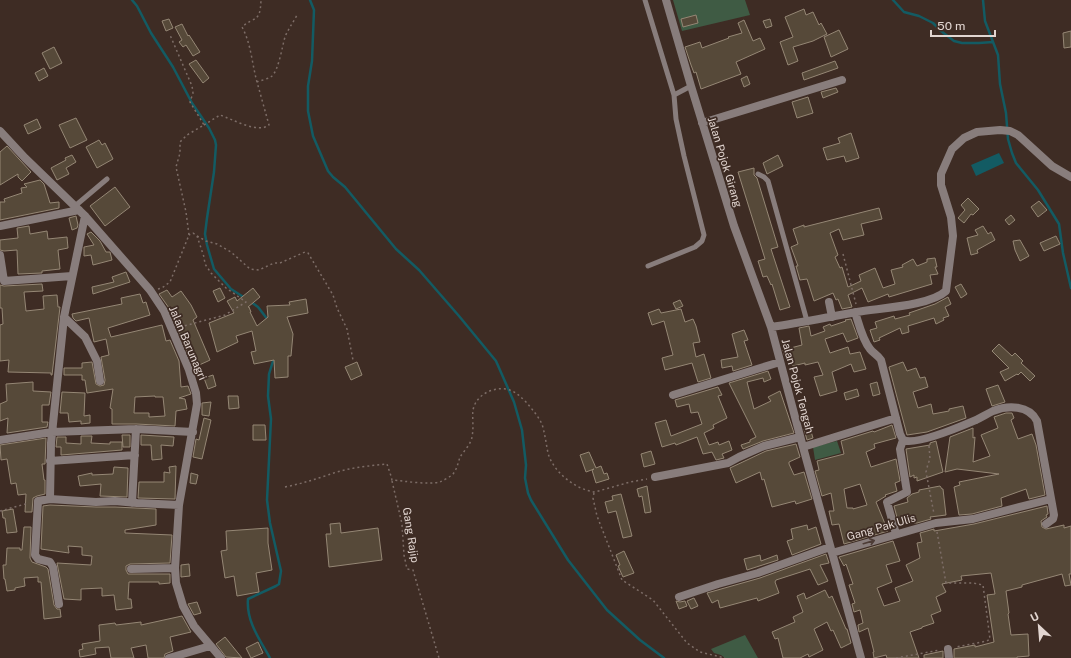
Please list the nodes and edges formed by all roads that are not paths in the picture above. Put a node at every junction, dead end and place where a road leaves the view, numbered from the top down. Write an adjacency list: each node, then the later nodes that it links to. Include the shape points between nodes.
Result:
1 (645, 0): 5 (lane)
2 (666, 0): 4 (street, Jalan Pojok Girang)
3 (842, 80): 6 (street)
4 (691, 86): 5 (lane); 6 (street, Jalan Pojok Girang)
5 (674, 95): 15 (lane, via 676,119 704,235 695,247)
6 (702, 122): 22 (street, Jalan Pojok Girang, via 734,226)
7 (0, 131): 11 (street, Jalan Barunagri)
8 (758, 174): 21 (lane, via 768,181)
9 (1071, 177): 18 (street, Jalan Pojok Tengah, via 1052,166 1018,135 1010,131 976,132 964,138 952,149 941,174 941,185 954,236 946,291 942,295 916,303)
10 (107, 180): 11 (lane)
11 (77, 208): 12 (street, Jalan Barunagri); 13 (street)
12 (85, 216): 16 (street); 29 (street, Jalan Barunagri, via 150,290 164,311 191,374 196,393)
13 (0, 226)
14 (0, 255): 16 (street, via 3,278 6,282)
15 (648, 266)
16 (72, 276): 20 (street)
17 (829, 302): 19 (street)
18 (857, 312): 19 (street, Jalan Pojok Tengah); 26 (street, via 866,343 881,360)
19 (832, 317): 21 (street, Jalan Pojok Tengah)
20 (64, 318): 24 (street, via 85,337 97,361); 28 (street)
21 (807, 321): 22 (street, Jalan Pojok Tengah)
22 (771, 328): 23 (street, Jalan Pojok Tengah)
23 (780, 362): 25 (street); 30 (street, Jalan Pojok Tengah)
24 (100, 381)
25 (672, 395)
26 (896, 418): 32 (street); 33 (street)
27 (136, 429): 28 (street); 29 (street); 34 (street)
28 (52, 432): 31 (street); 35 (street)
29 (193, 432): 40 (street, Jalan Barunagri)
30 (800, 437): 33 (street, Jalan Pojok Tengah); 36 (street, via 764,446 728,463)
31 (0, 440)
32 (903, 440): 38 (street, via 910,442 928,438 999,409 1025,409 1030,411 1037,421); 42 (street, via 900,449 907,492 887,502)
33 (803, 447): 43 (street, Jalan Pojok Tengah)
34 (135, 455): 35 (street); 39 (street)
35 (50, 461): 37 (street)
36 (654, 477)
37 (50, 499): 39 (street); 47 (street, via 38,501 34,554 38,559 50,562 53,567)
38 (1051, 499): 41 (street, via 1053,520); 42 (street, Gang Pak Ulis, via 973,519 936,523)
39 (132, 503): 40 (street)
40 (179, 505): 44 (street, Jalan Barunagri)
41 (1046, 524)
42 (896, 534): 43 (street, Gang Pak Ulis, one-way to 42)
43 (831, 550): 46 (street, Gang Pak Ulis); 52 (street, Jalan Pojok Tengah)
44 (175, 568): 45 (street); 48 (street, Jalan Barunagri, via 177,589 183,606 194,626)
45 (131, 569)
46 (679, 597)
47 (58, 604)
48 (210, 646): 50 (street); 51 (street, Jalan Barunagri)
49 (948, 649): 53 (street)
50 (169, 658)
51 (221, 658)
52 (861, 658)
53 (949, 658)

